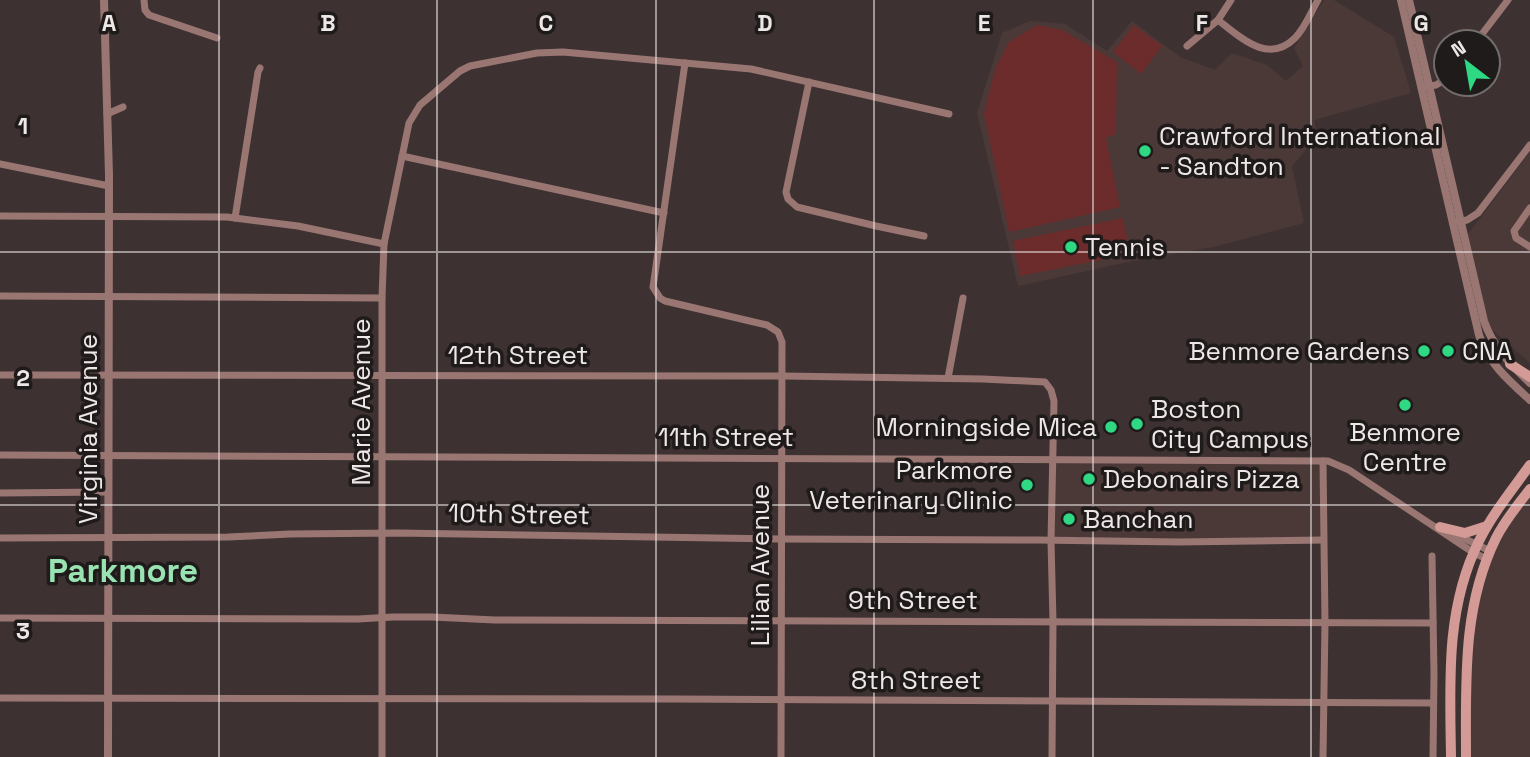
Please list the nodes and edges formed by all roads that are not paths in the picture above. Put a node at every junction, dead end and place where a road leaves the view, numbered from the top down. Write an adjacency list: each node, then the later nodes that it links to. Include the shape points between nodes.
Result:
1 (104, 0): 18 (street, Virginia Avenue)
2 (144, 0): 10 (street, via 149,15)
3 (1231, 0): 8 (street)
4 (1318, 0): 8 (street, via 1292,40 1268,50 1249,43)
5 (1401, 0): 16 (street)
6 (1409, 0): 16 (street)
7 (1508, 0): 9 (street)
8 (1218, 20): 11 (street)
9 (1487, 28)
10 (217, 38)
11 (1187, 46)
12 (685, 63): 14 (street, via 739,67); 21 (street, Marie Avenue, via 550,52 470,66 415,111); 25 (street)
13 (260, 68): 28 (street)
14 (808, 82): 19 (street); 30 (street, via 788,199 797,207)
15 (1432, 84): 16 (street)
16 (1425, 87): 29 (street)
17 (123, 107): 18 (street)
18 (107, 114): 23 (street, Virginia Avenue)
19 (949, 114)
20 (1530, 145): 29 (street, via 1478,213)
21 (402, 156): 25 (street); 31 (street, Marie Avenue)
22 (0, 164): 23 (street)
23 (109, 186): 27 (street, Virginia Avenue)
24 (1530, 208): 32 (street, via 1514,232)
25 (664, 212): 41 (street, Lilian Avenue, via 654,291 668,302 767,325 778,332)
26 (0, 216): 27 (street)
27 (109, 216): 28 (street); 34 (street, Virginia Avenue)
28 (235, 218): 31 (street)
29 (1456, 223): 37 (street, via 1485,326); 45 (street, via 1483,347)
30 (924, 236)
31 (384, 244): 35 (street, Marie Avenue)
32 (1530, 247)
33 (0, 296): 34 (street)
34 (109, 296): 35 (street); 39 (street, Virginia Avenue)
35 (382, 298): 40 (street, Marie Avenue)
36 (963, 298): 43 (street)
37 (1510, 364): 42 (main road); 44 (street)
38 (0, 375): 39 (street, 12th Street)
39 (110, 376): 40 (street, 12th Street); 47 (street, Virginia Avenue)
40 (382, 376): 41 (street, 12th Street); 48 (street, Marie Avenue)
41 (783, 376): 43 (street, 12th Street); 49 (street, Lilian Avenue)
42 (1530, 377)
43 (948, 378): 50 (street, 12th Street, via 1046,384 1054,397)
44 (1530, 383)
45 (1530, 400)
46 (0, 454): 47 (street, 11th Street)
47 (109, 456): 48 (street, 11th Street); 54 (street, Virginia Avenue)
48 (382, 456): 49 (street, 11th Street); 58 (street, Marie Avenue)
49 (781, 458): 50 (street, 11th Street); 61 (street, Lilian Avenue)
50 (1052, 460): 51 (street, 11th Street); 63 (street)
51 (1323, 461): 56 (street, 11th Street, via 1349,470); 62 (street)
52 (1530, 465): 57 (main road)
53 (1530, 489): 65 (main road, via 1507,519)
54 (108, 492): 55 (street); 59 (street, Virginia Avenue)
55 (0, 494)
56 (1437, 526): 57 (main road, via 1465,533); 64 (street, 11th Street)
57 (1487, 526): 64 (main road)
58 (382, 534): 59 (street, 10th Street); 61 (street, 10th Street); 68 (street, Marie Avenue)
59 (108, 537): 60 (street, 10th Street); 69 (street, Virginia Avenue)
60 (0, 538)
61 (781, 539): 63 (street, 10th Street); 70 (street, Lilian Avenue)
62 (1323, 540): 63 (street); 72 (street)
63 (1051, 541): 71 (street)
64 (1476, 549): 65 (street, 11th Street); 87 (main road, via 1452,638)
65 (1489, 555): 88 (main road, via 1467,639)
66 (1432, 556): 73 (street)
67 (0, 618): 69 (street)
68 (381, 618): 69 (street); 70 (street, 9th Street); 76 (street, Marie Avenue)
69 (108, 619): 74 (street, Virginia Avenue)
70 (782, 620): 71 (street, 9th Street); 77 (street, Lilian Avenue)
71 (1053, 621): 72 (street, 9th Street); 78 (street)
72 (1325, 622): 73 (street, 9th Street); 79 (street)
73 (1433, 623): 80 (street)
74 (107, 697): 75 (street); 76 (street); 81 (street, Virginia Avenue)
75 (0, 698)
76 (381, 698): 77 (street, 8th Street); 82 (street, Marie Avenue)
77 (780, 701): 78 (street, 8th Street); 83 (street, Lilian Avenue)
78 (1052, 701): 79 (street, 8th Street); 84 (street)
79 (1323, 702): 80 (street, 8th Street); 85 (street)
80 (1433, 703): 86 (street)
81 (108, 757)
82 (382, 757)
83 (782, 757)
84 (1052, 757)
85 (1323, 757)
86 (1433, 757)
87 (1451, 757)
88 (1466, 757)

